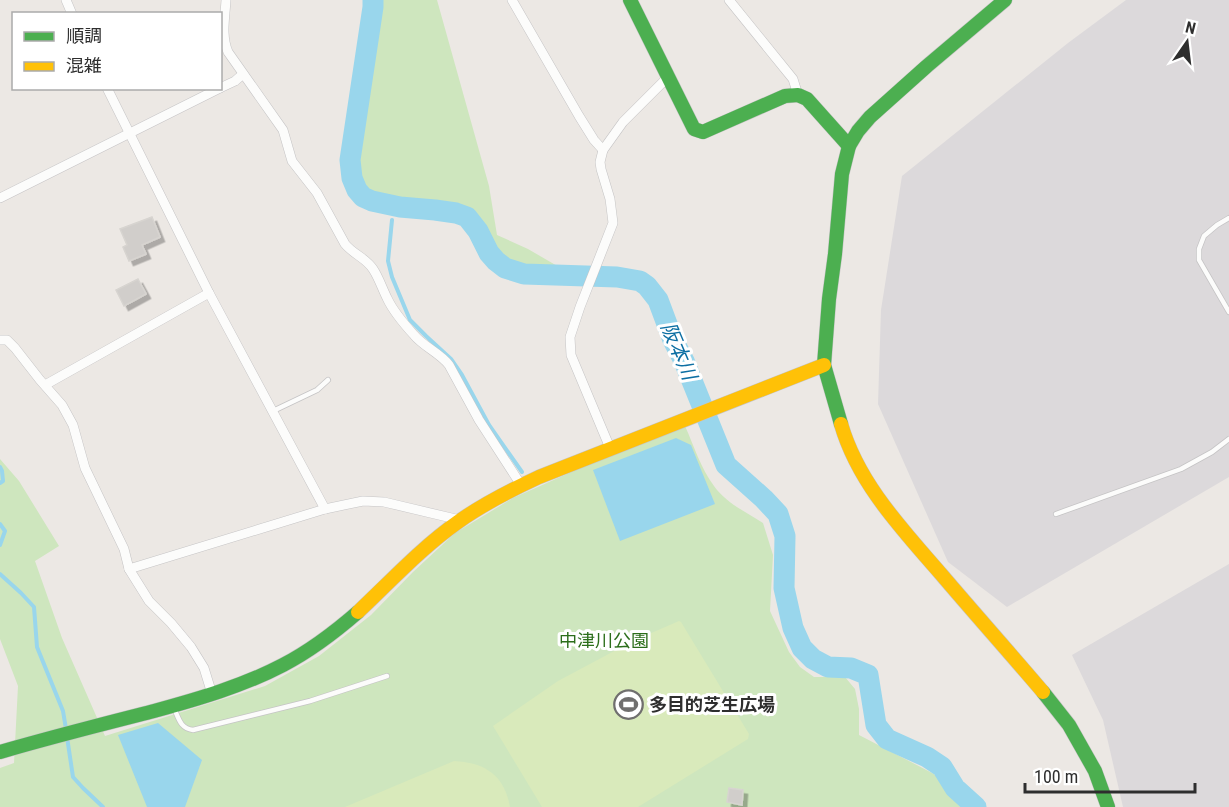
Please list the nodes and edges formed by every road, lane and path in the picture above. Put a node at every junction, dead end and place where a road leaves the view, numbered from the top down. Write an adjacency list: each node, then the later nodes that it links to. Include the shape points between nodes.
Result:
1 (226, 0): 6 (street, via 223,39)
2 (512, 0): 14 (street)
3 (630, 0): 7 (street)
4 (729, 0): 11 (street, via 793,79)
5 (1005, 0): 13 (street, via 870,117)
6 (243, 74): 8 (street); 26 (street, via 283,130 292,161 317,193 345,244 371,266 394,309 416,338 449,365)
7 (668, 78): 11 (street, via 690,124 702,132 785,96); 14 (street, via 623,122)
8 (222, 87)
9 (108, 90): 12 (street)
10 (216, 90): 12 (street)
11 (798, 95): 13 (street, via 807,99)
12 (130, 134): 15 (street); 17 (street)
13 (849, 146): 20 (street, via 842,174)
14 (603, 150): 25 (street, via 600,162 613,223 570,337 571,355)
15 (0, 198)
16 (1229, 218): 18 (lane, via 1204,236 1199,260)
17 (209, 293): 22 (street); 23 (street)
18 (1229, 312)
19 (0, 340): 22 (street, via 7,340 15,348)
20 (824, 365): 25 (street); 35 (street, via 847,444 859,469 921,550 1069,725 1095,771)
21 (328, 380): 23 (lane, via 317,390)
22 (45, 385): 30 (street, via 73,425 85,468 124,549)
23 (273, 411): 27 (street)
24 (1229, 440): 28 (lane, via 1181,469)
25 (610, 448): 26 (street)
26 (521, 485): 29 (street)
27 (325, 509): 29 (street, via 371,501); 30 (street)
28 (1056, 514)
29 (460, 520): 32 (street, via 338,630 286,664)
30 (129, 569): 32 (street, via 149,601 191,646 204,668)
31 (387, 676): 33 (lane, via 309,701 193,730 182,726)
32 (212, 694): 33 (street)
33 (173, 706): 34 (street)
34 (0, 752)
35 (1108, 807)

